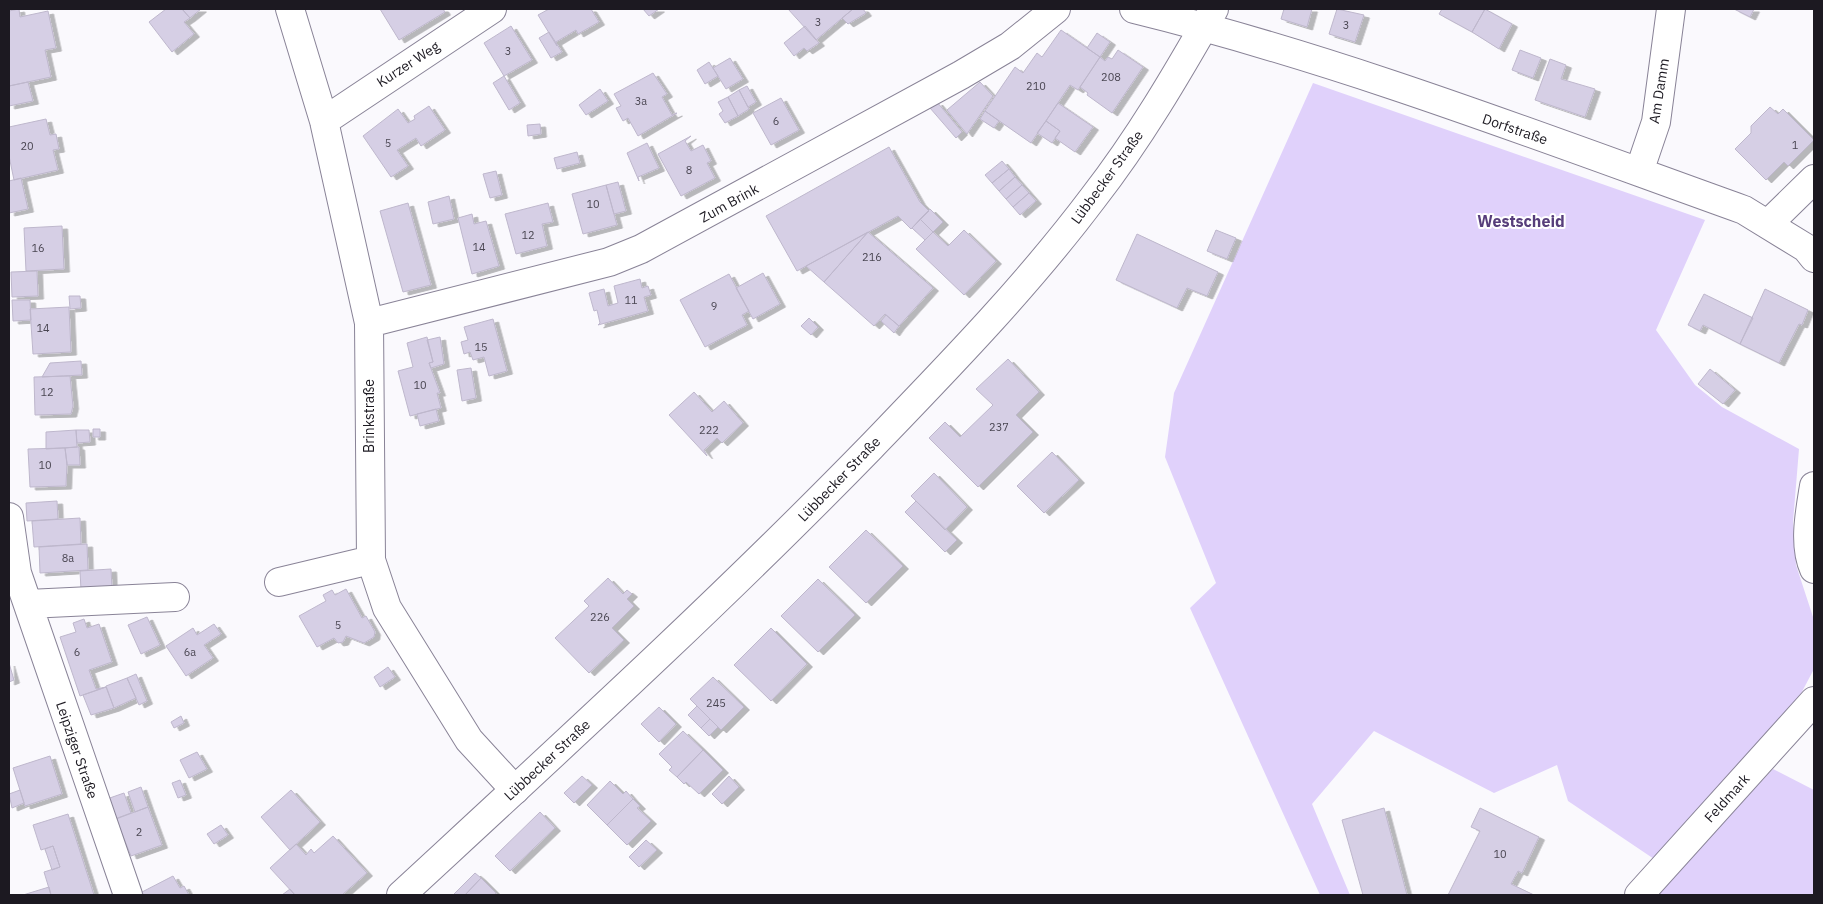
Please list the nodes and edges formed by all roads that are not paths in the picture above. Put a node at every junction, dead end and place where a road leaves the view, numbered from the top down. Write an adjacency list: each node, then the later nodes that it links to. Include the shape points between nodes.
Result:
1 (290, 9): 7 (street, Brinkstraße)
2 (492, 9): 7 (street, Kurzer Weg)
3 (1056, 9): 12 (street, Zum Brink, via 1010,46 961,75 641,249 609,262)
4 (1134, 9): 6 (street, Dorfstraße)
5 (1671, 9): 8 (street, Am Damm, via 1656,122)
6 (1209, 17): 8 (street, Dorfstraße); 21 (street, Lübbecker Straße, via 1127,152 1059,243 1006,303 805,514)
7 (324, 121): 12 (street, Brinkstraße)
8 (1639, 172): 10 (street, Dorfstraße, via 1744,210)
9 (1814, 179): 10 (street)
10 (1769, 223): 11 (street, Dorfstraße, via 1806,248)
11 (1814, 258)
12 (369, 322): 15 (street, Brinkstraße)
13 (1814, 486): 16 (street, via 1809,517)
14 (9, 517): 19 (street, Leipziger Straße, via 17,573)
15 (371, 560): 17 (street); 21 (street, Brinkstraße, via 387,608 469,740)
16 (1814, 569)
17 (278, 582)
18 (175, 597): 19 (street)
19 (28, 604): 22 (street, Leipziger Straße)
20 (1814, 701): 24 (street, Feldmark)
21 (515, 790): 23 (street, Lübbecker Straße)
22 (128, 895)
23 (401, 895)
24 (1639, 895)

